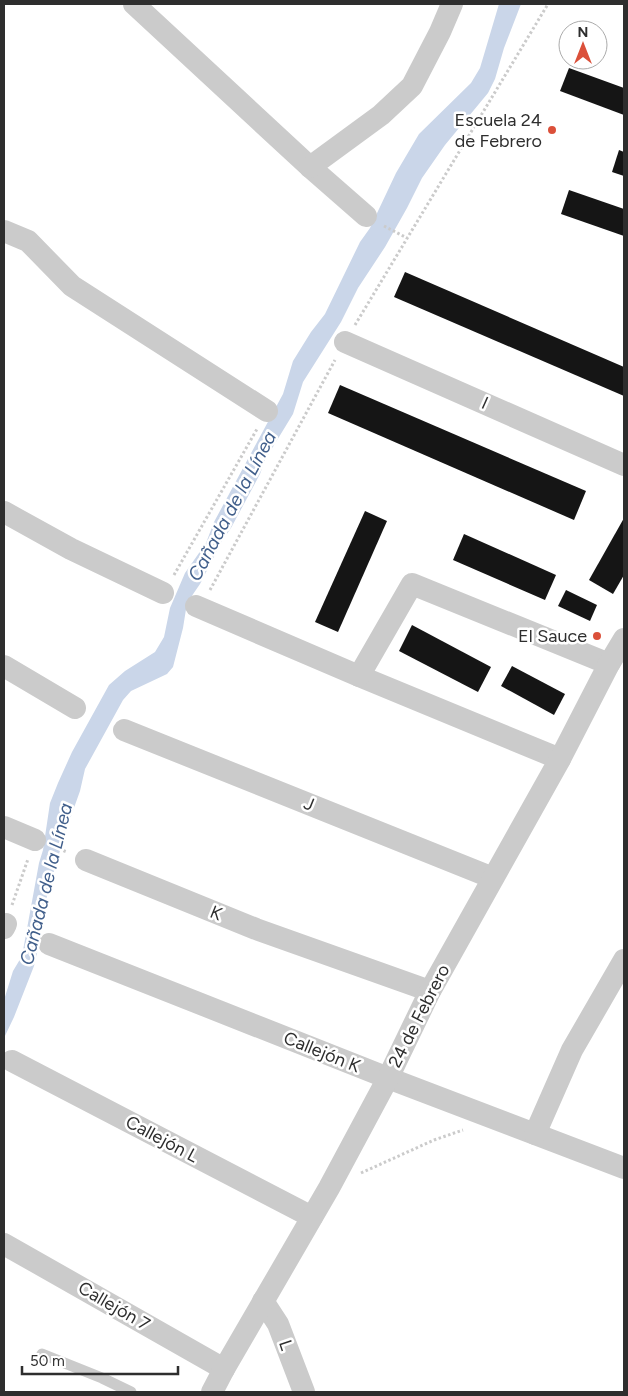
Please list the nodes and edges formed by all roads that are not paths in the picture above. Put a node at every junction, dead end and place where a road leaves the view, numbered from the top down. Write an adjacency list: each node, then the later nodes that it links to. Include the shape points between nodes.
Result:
1 (134, 4): 3 (street)
2 (452, 4): 3 (street, via 412,86 381,114)
3 (310, 167): 4 (street)
4 (366, 216)
5 (4, 231): 7 (street, via 28,241 72,286)
6 (345, 342): 8 (street, I)
7 (267, 411)
8 (624, 465)
9 (4, 512): 10 (street, via 71,549)
10 (163, 593)
11 (198, 606): 15 (street)
12 (624, 639): 13 (street, 24 de Febrero)
13 (609, 664): 15 (street, via 412,584); 18 (street, 24 de Febrero)
14 (4, 666): 16 (street)
15 (359, 676): 18 (street)
16 (75, 708)
17 (124, 730): 22 (street, J)
18 (560, 759): 22 (street, 24 de Febrero)
19 (4, 827): 20 (street)
20 (35, 840)
21 (86, 860): 25 (street, K, via 256,929)
22 (493, 878): 25 (street, 24 de Febrero)
23 (49, 944): 27 (street, Callejón K)
24 (624, 960): 28 (street, via 572,1050)
25 (430, 991): 27 (street, 24 de Febrero)
26 (12, 1061): 30 (street, Callejón L)
27 (388, 1078): 28 (street, Callejón K); 30 (street, 24 de Febrero)
28 (535, 1134): 29 (street, Callejón K)
29 (624, 1168)
30 (312, 1217): 32 (street, 24 de Febrero)
31 (4, 1244): 34 (street, Callejón 7)
32 (263, 1301): 34 (street, 24 de Febrero); 37 (street, L, via 278,1324)
33 (42, 1354): 35 (lane)
34 (224, 1369): 36 (street, 24 de Febrero)
35 (131, 1392)
36 (212, 1392)
37 (304, 1392)

